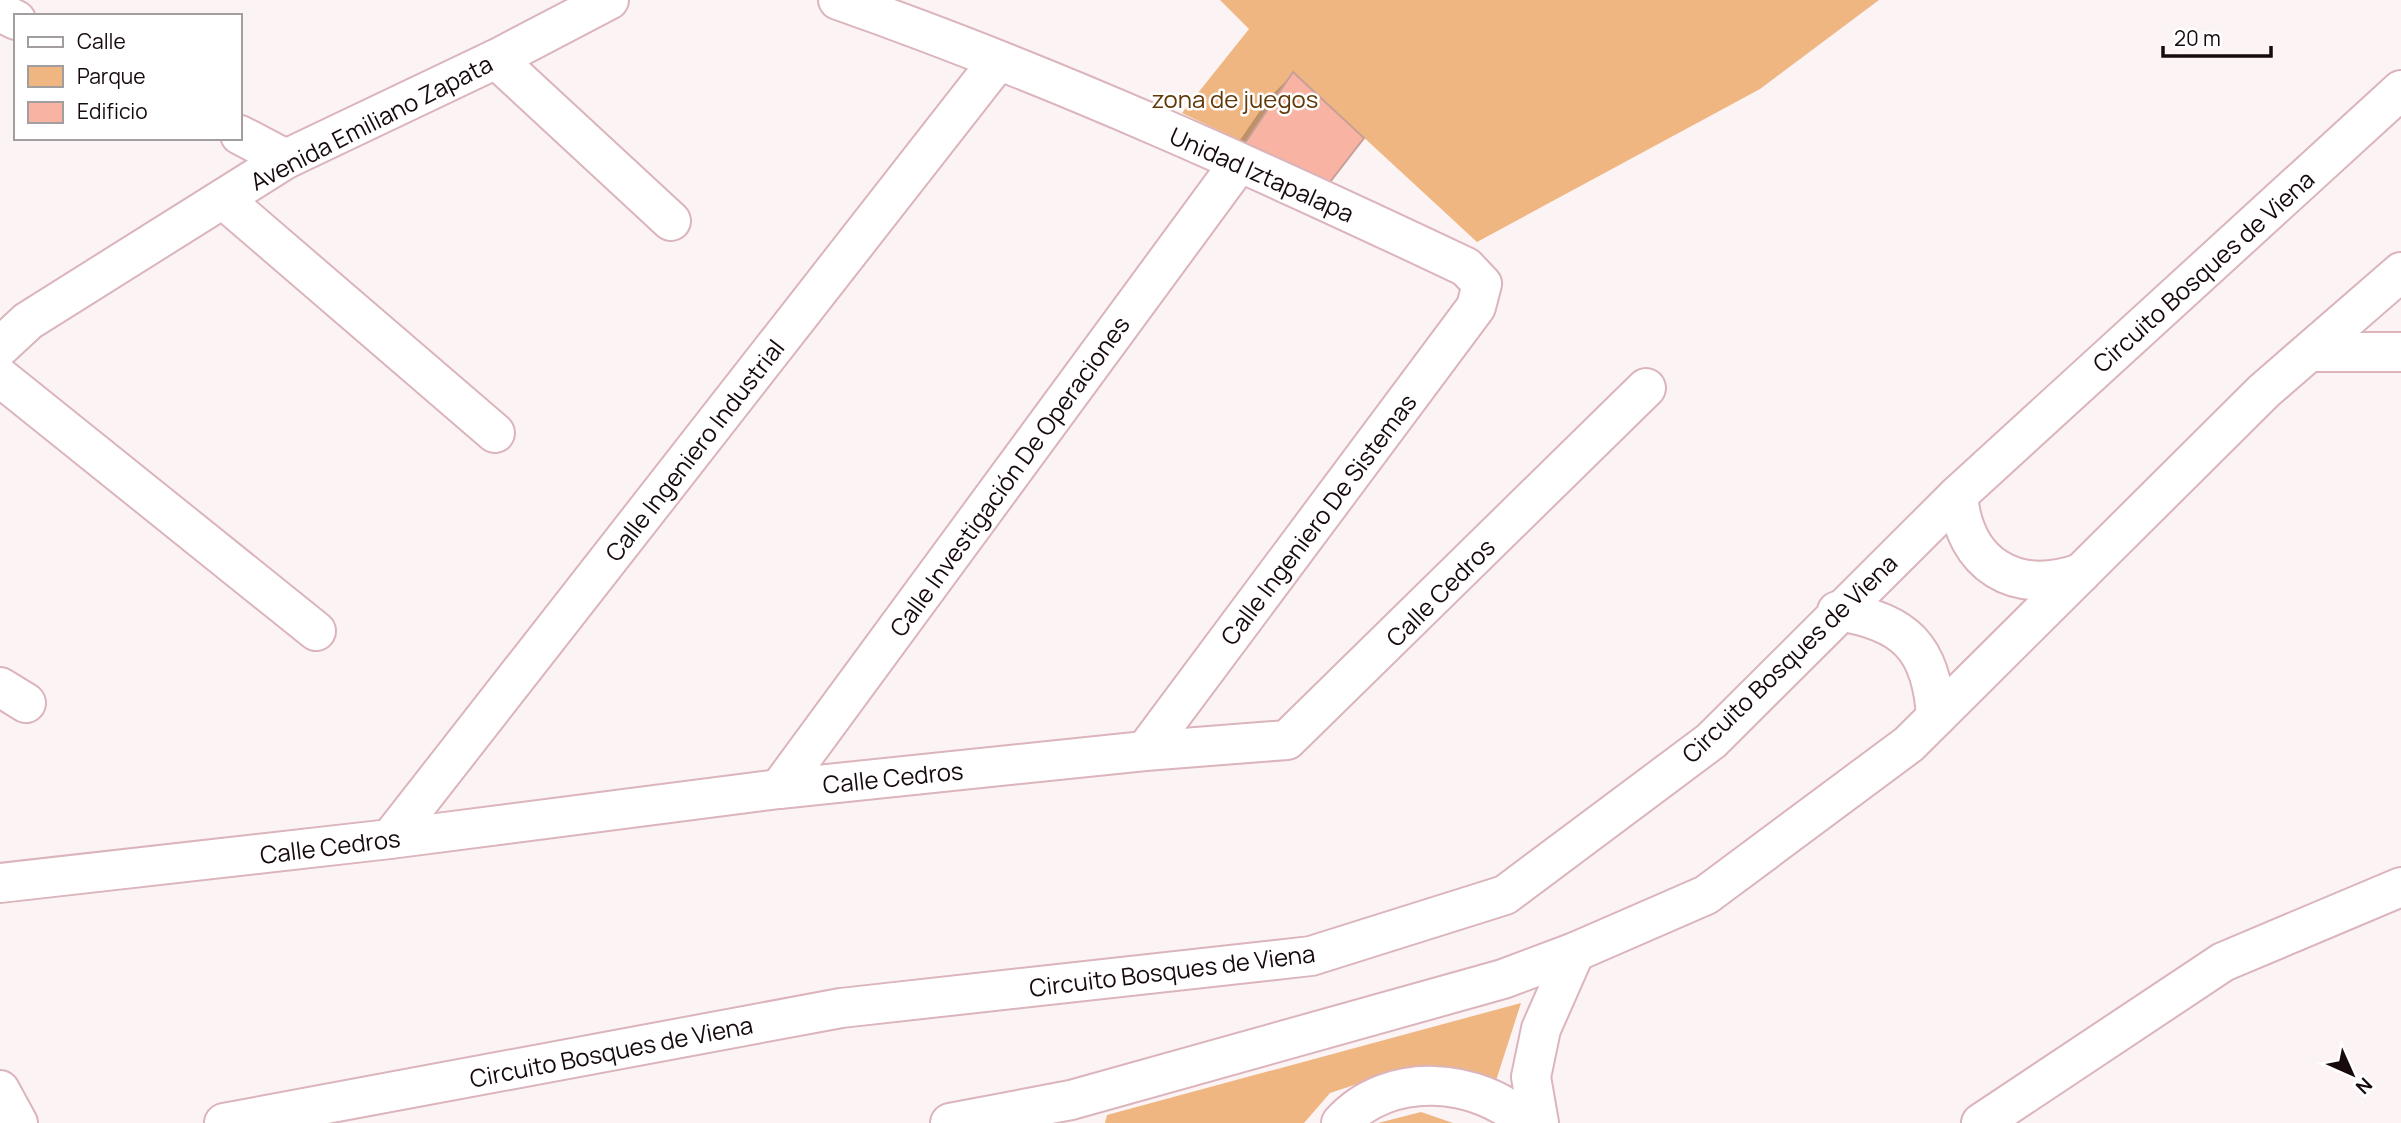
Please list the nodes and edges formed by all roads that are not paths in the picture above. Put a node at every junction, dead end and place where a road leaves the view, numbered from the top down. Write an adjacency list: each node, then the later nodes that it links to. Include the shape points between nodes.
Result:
1 (609, 0): 3 (street, Avenida Emiliano Zapata)
2 (838, 0): 4 (street, Unidad Iztapalapa)
3 (496, 59): 7 (street, Avenida Emiliano Zapata); 10 (street)
4 (998, 61): 8 (street, Unidad Iztapalapa); 27 (street, Calle Ingeniero Industrial)
5 (2401, 90): 20 (street, Circuito Bosques de Viena)
6 (242, 136): 7 (street)
7 (286, 159): 9 (street, Avenida Emiliano Zapata)
8 (1238, 163): 12 (street, Unidad Iztapalapa, via 1466,267); 26 (street, Calle Investigación De Operaciones)
9 (223, 199): 13 (street, Avenida Emiliano Zapata); 19 (street)
10 (671, 221)
11 (2401, 272): 15 (street)
12 (1482, 284): 25 (street, Calle Ingeniero De Sistemas, via 1476,307)
13 (14, 314): 14 (street, Avenida Emiliano Zapata)
14 (0, 347)
15 (2312, 352): 16 (street); 21 (street, via 2264,391)
16 (2401, 352)
17 (0, 377): 23 (street)
18 (1646, 388): 25 (street, Calle Cedros, via 1294,735 1272,743)
19 (495, 433)
20 (1958, 495): 21 (street, via 1960,520 1970,543 1986,562 2008,576 2032,582 2057,581); 22 (street, Circuito Bosques de Viena)
21 (2081, 573): 24 (street)
22 (1837, 611): 24 (street, via 1870,616 1899,630 1921,654 1930,674); 32 (street, Circuito Bosques de Viena, via 1711,741 1506,895 1311,956 841,1008)
23 (316, 631)
24 (1936, 717): 30 (street, via 1909,744 1706,895)
25 (1145, 751): 26 (street, Calle Cedros)
26 (779, 789): 27 (street, Calle Cedros)
27 (390, 839): 28 (street, Calle Cedros)
28 (0, 883)
29 (2401, 887): 39 (street, via 2222,962)
30 (1575, 952): 33 (street, via 1503,979 1071,1100); 38 (street, via 1541,1029 1531,1077)
31 (0, 1090): 34 (street)
32 (352, 1112): 35 (street, Circuito Bosques de Viena)
33 (966, 1122)
34 (18, 1123)
35 (224, 1123)
36 (1341, 1123): 37 (street, via 1385,1094 1427,1085 1471,1090 1510,1107)
37 (1527, 1123)
38 (1539, 1123)
39 (1981, 1123)

